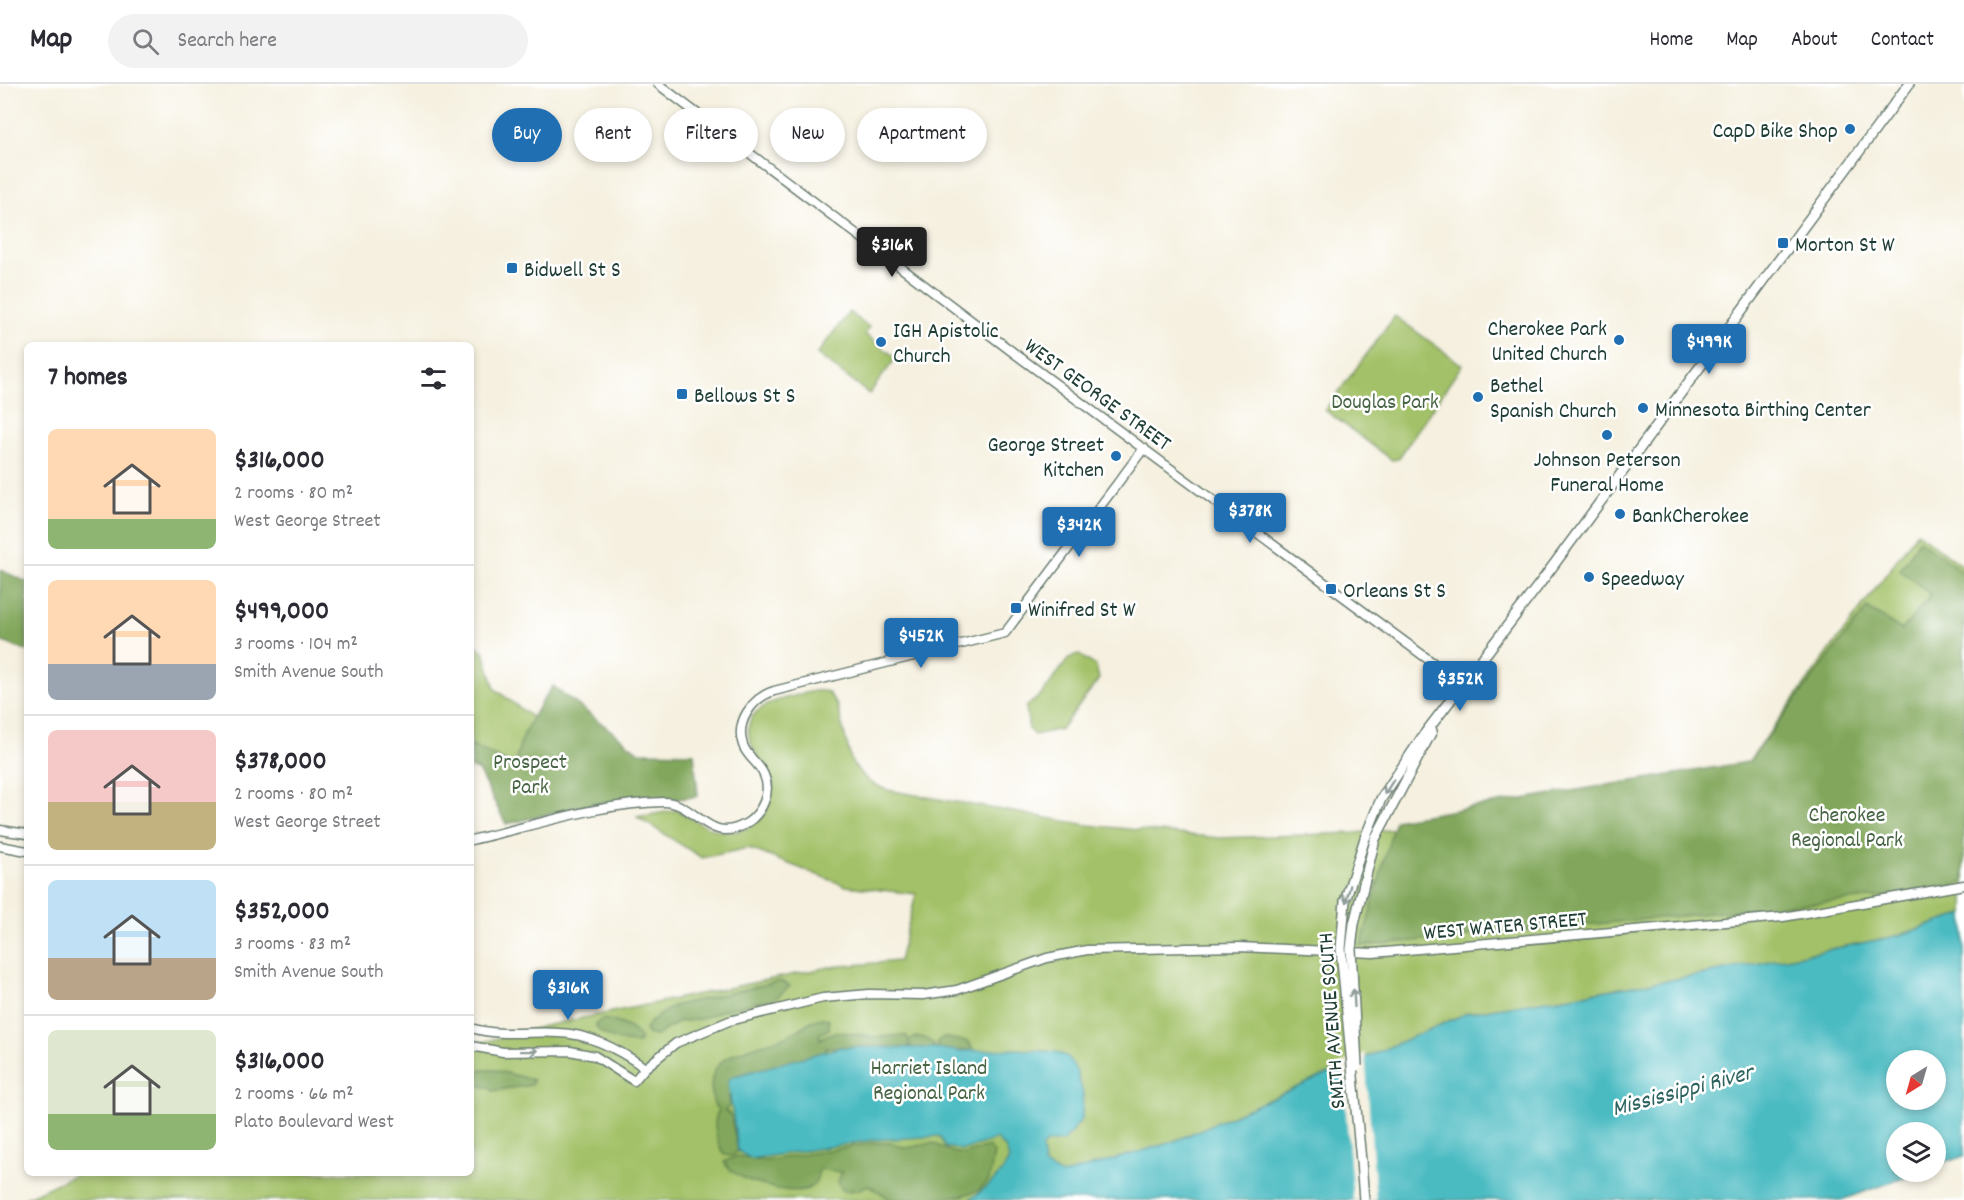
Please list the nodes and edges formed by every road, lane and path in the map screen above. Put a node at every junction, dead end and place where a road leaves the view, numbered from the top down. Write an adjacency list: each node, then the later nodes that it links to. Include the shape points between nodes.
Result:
1 (658, 84): 3 (street, WEST GEORGE STREET)
2 (1909, 84): 4 (main road, SMITH AVENUE SOUTH)
3 (1144, 448): 4 (street, WEST GEORGE STREET); 8 (street, via 1005,633 759,698 744,718 741,733 743,745 764,773 766,791 762,808 742,826 717,829 666,802 594,810)
4 (1463, 685): 5 (main road, SMITH AVENUE SOUTH)
5 (1436, 723): 15 (main road, SMITH AVENUE SOUTH, one-way to 5, bridge, via 1351,949 1358,902 1375,839); 15 (main road, SMITH AVENUE SOUTH, one-way to 15, bridge, via 1386,792 1365,838 1346,901 1341,949)
6 (0, 831): 7 (street)
7 (24, 834)
8 (474, 839)
9 (0, 846): 10 (street)
10 (24, 850)
11 (1964, 885): 14 (street, WEST WATER STREET, via 1783,917 1373,953 1239,947 1087,950 1047,958 957,990 823,998 729,1021 676,1043)
12 (474, 1028): 14 (street, via 502,1034 560,1033 590,1038)
13 (474, 1047): 14 (street, WEST WATER STREET, one-way to 14, via 503,1052 570,1051 596,1056 634,1081)
14 (645, 1068)
15 (1361, 1161): 16 (main road, SMITH AVENUE SOUTH)
16 (1364, 1200)

